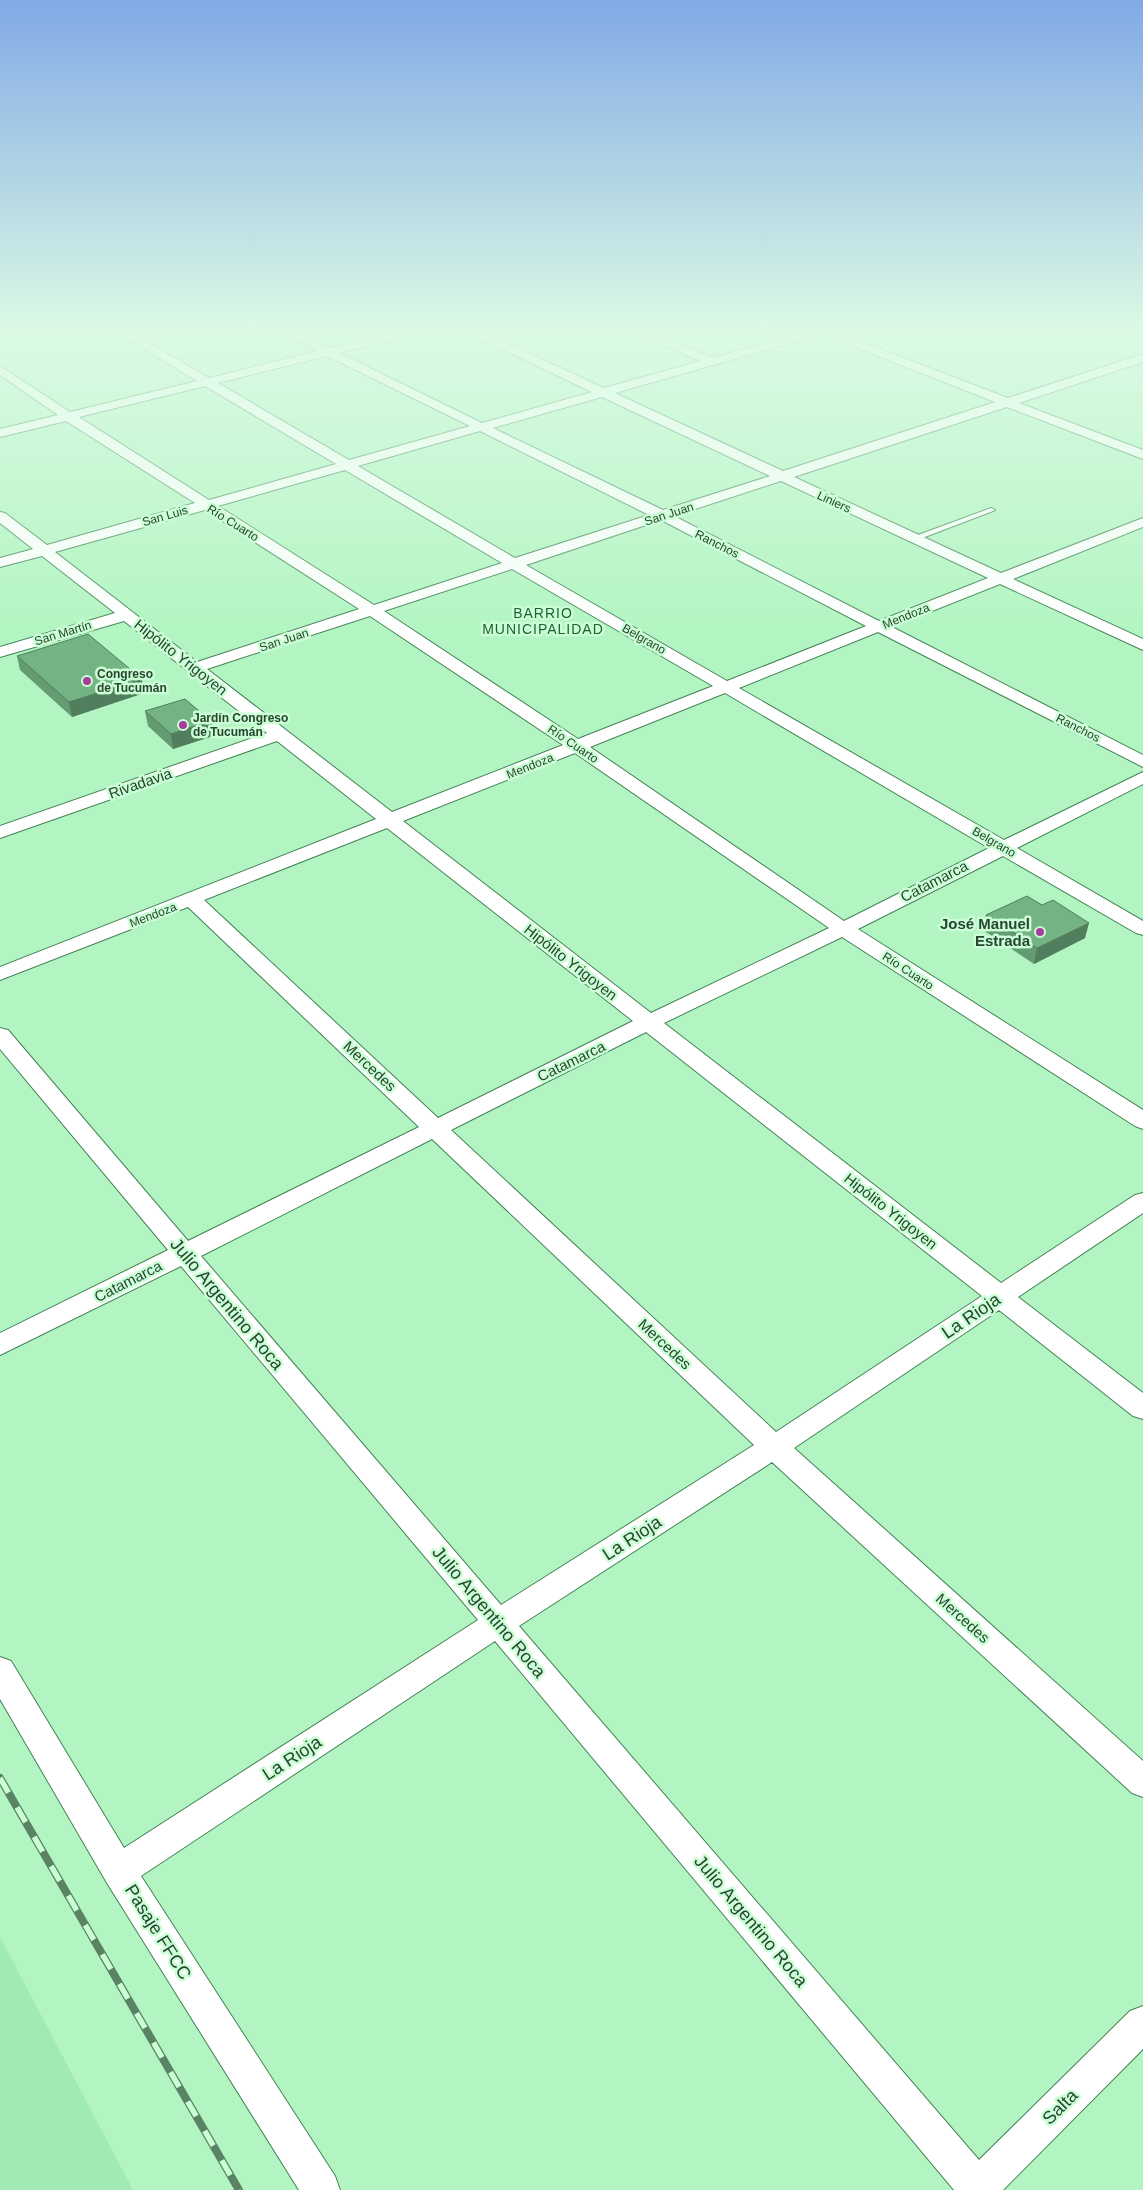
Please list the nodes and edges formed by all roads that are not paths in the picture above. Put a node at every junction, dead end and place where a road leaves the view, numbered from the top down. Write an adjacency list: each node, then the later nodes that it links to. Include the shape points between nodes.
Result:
1 (94, 433): 11 (street, Río Cuarto)
2 (295, 433): 9 (street, Belgrano)
3 (458, 433): 9 (street, San Luis)
4 (492, 433): 14 (street, Ranchos)
5 (689, 433): 10 (street, Liniers)
6 (916, 433): 10 (street, San Juan)
7 (1086, 433): 8 (street)
8 (1143, 455)
9 (348, 465): 11 (street, San Luis); 19 (street, Belgrano)
10 (782, 477): 14 (street, San Juan); 16 (street, Liniers)
11 (205, 505): 17 (street, San Luis); 21 (street, Río Cuarto)
12 (991, 510): 16 (lane)
13 (0, 516): 17 (street, Hipólito Yrigoyen)
14 (663, 516): 19 (street, San Juan); 23 (street, Ranchos)
15 (1143, 522): 20 (street, Mendoza)
16 (914, 538): 20 (street, Liniers)
17 (44, 551): 18 (street, San Luis); 22 (street, Hipólito Yrigoyen)
18 (0, 563)
19 (516, 565): 21 (street, San Juan); 27 (street, Belgrano)
20 (1001, 579): 23 (street, Mendoza); 24 (street, Liniers)
21 (373, 612): 26 (street, San Juan); 29 (street, Río Cuarto)
22 (126, 615): 25 (street, San Martín); 26 (street, Hipólito Yrigoyen)
23 (880, 627): 27 (street, Mendoza); 30 (street, Ranchos)
24 (1143, 645)
25 (0, 652)
26 (195, 668): 28 (street, Hipólito Yrigoyen)
27 (728, 687): 29 (street, Mendoza); 34 (street, Belgrano)
28 (280, 734): 32 (street, Hipólito Yrigoyen); 33 (street, Rivadavia)
29 (578, 747): 32 (street, Mendoza); 36 (street, Río Cuarto)
30 (1143, 762)
31 (1143, 776): 34 (street, Catamarca)
32 (391, 821): 35 (street, Mendoza); 39 (street, Hipólito Yrigoyen)
33 (0, 832)
34 (1002, 847): 36 (street, Catamarca); 37 (street, Belgrano)
35 (192, 900): 38 (street, Mendoza); 42 (street, Mercedes)
36 (843, 929): 39 (street, Catamarca); 41 (street, Río Cuarto)
37 (1143, 929)
38 (0, 974)
39 (648, 1022): 42 (street, Catamarca); 45 (street, Hipólito Yrigoyen)
40 (0, 1035): 44 (street, Julio Argentino Roca)
41 (1143, 1121)
42 (436, 1128): 44 (street, Catamarca); 48 (street, Mercedes)
43 (1143, 1201): 45 (street, La Rioja)
44 (184, 1253): 46 (street, Catamarca); 49 (street, Julio Argentino Roca)
45 (1000, 1296): 47 (street, Hipólito Yrigoyen); 48 (street, La Rioja)
46 (0, 1346)
47 (1143, 1408)
48 (774, 1447): 49 (street, La Rioja); 51 (street, Mercedes)
49 (498, 1623): 52 (street, La Rioja); 54 (street, Julio Argentino Roca)
50 (0, 1671): 52 (street, Pasaje FFCC)
51 (1143, 1782)
52 (119, 1871): 55 (street, Pasaje FFCC)
53 (1143, 2024): 54 (street, Salta)
54 (978, 2189)
55 (322, 2190)

